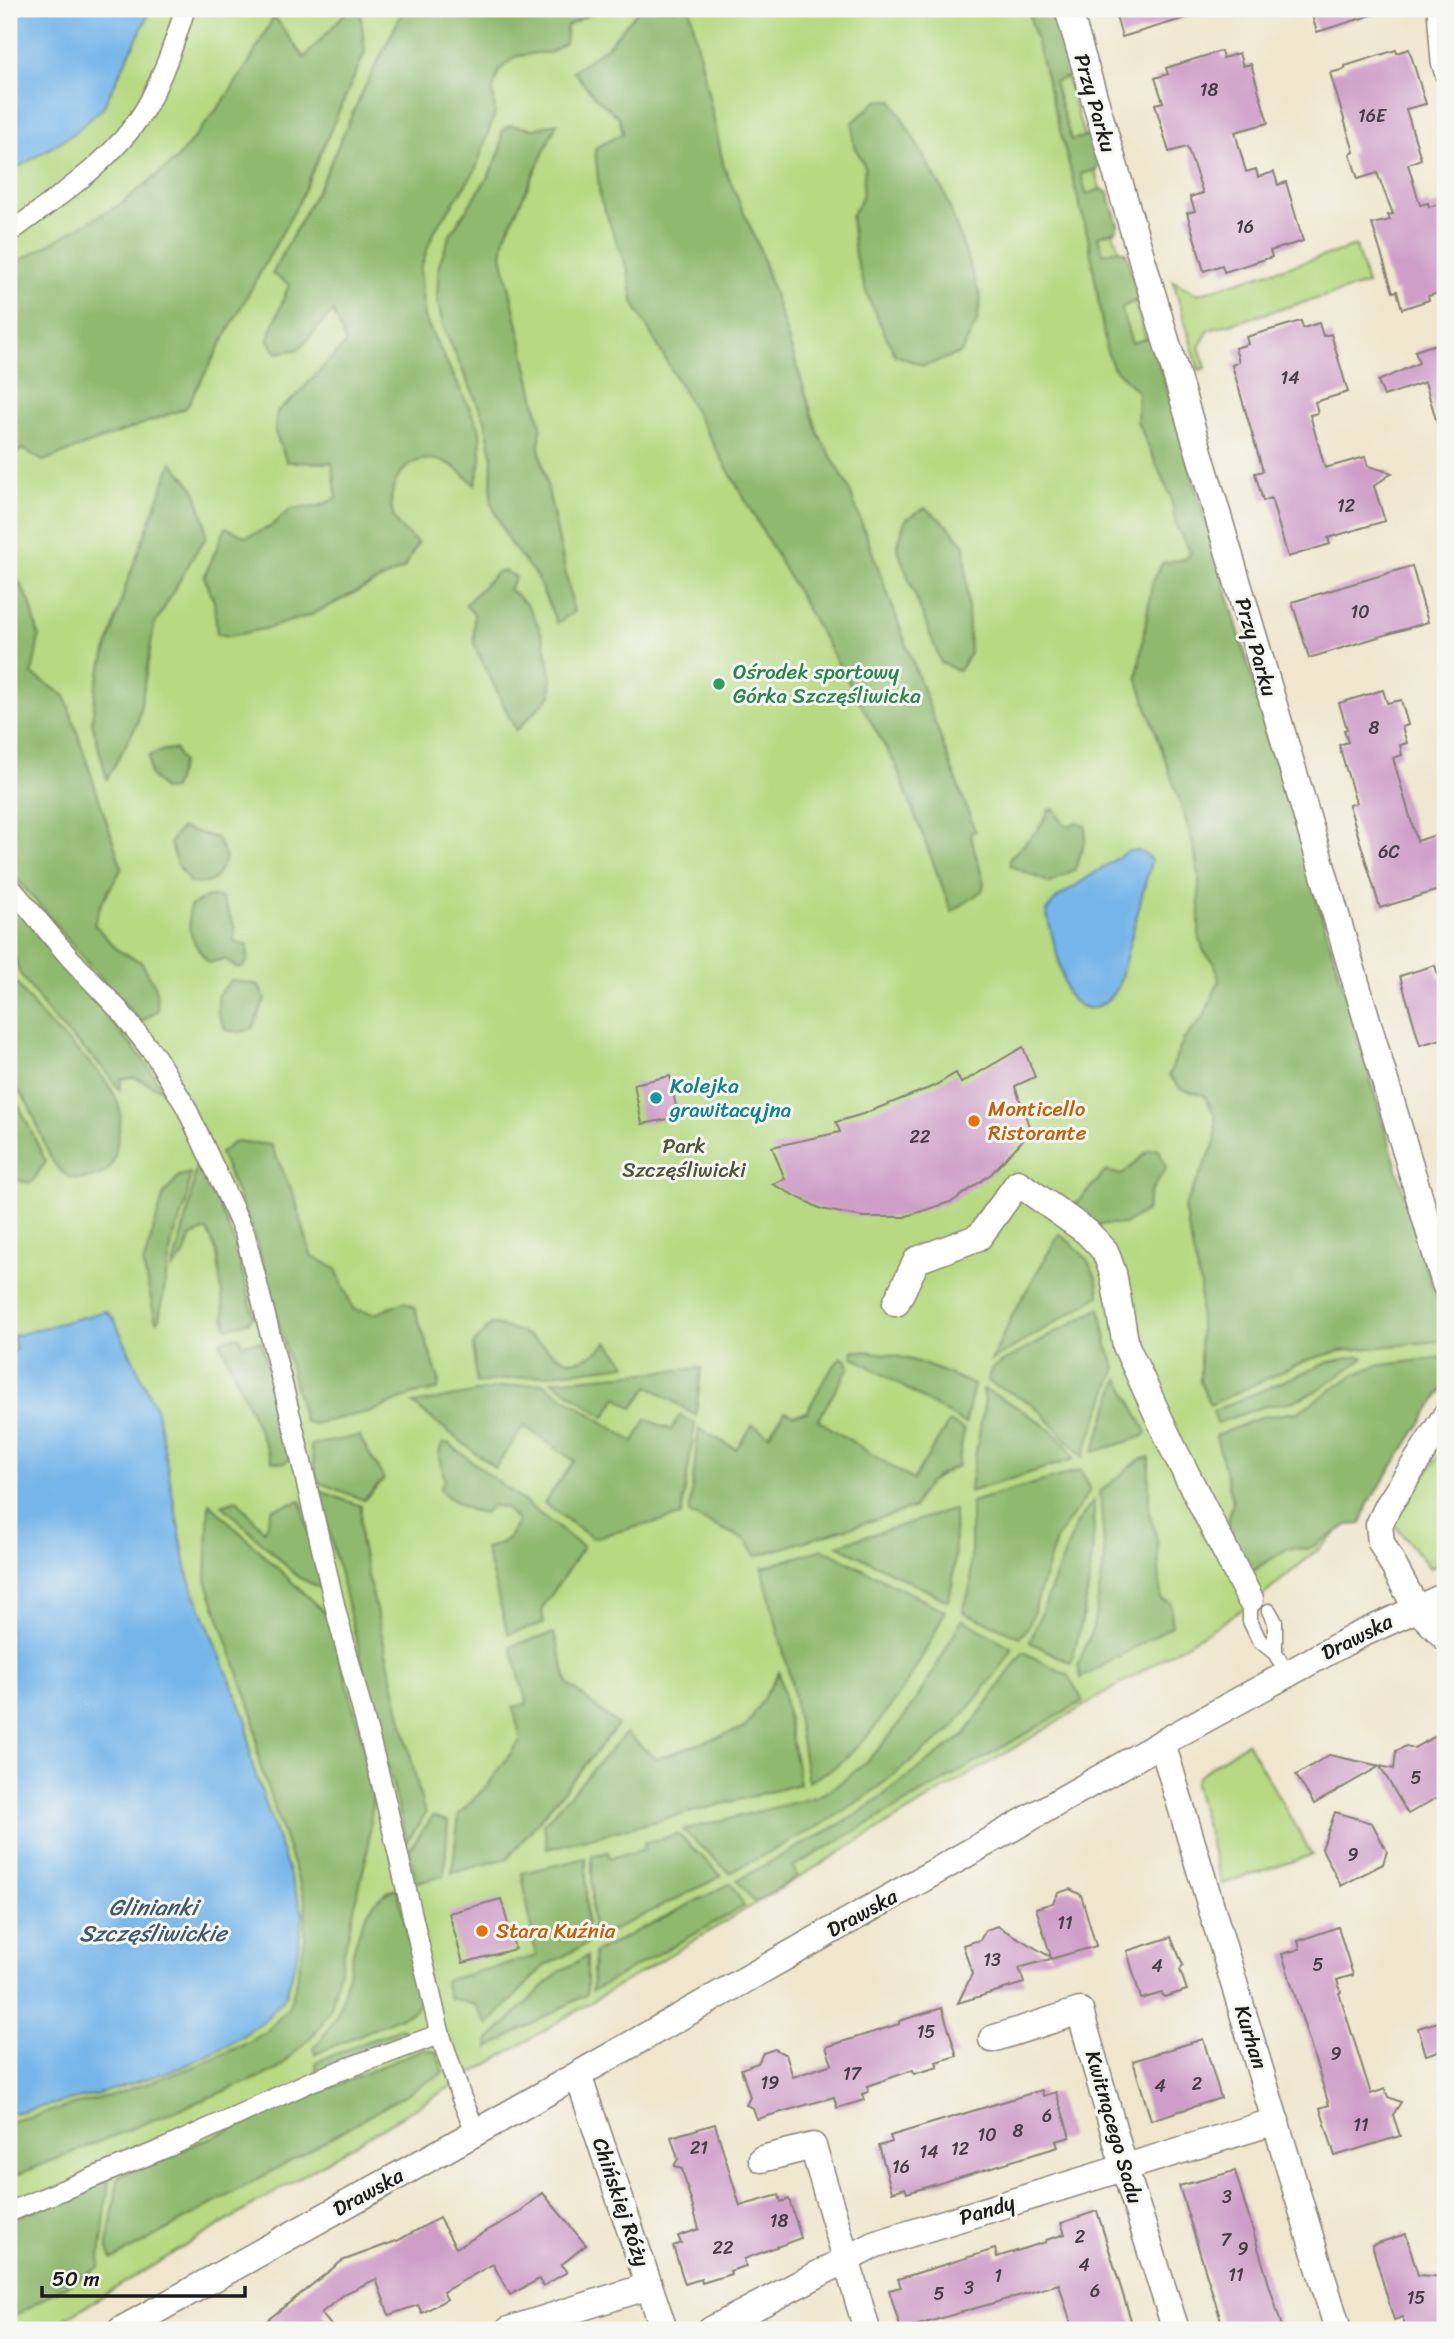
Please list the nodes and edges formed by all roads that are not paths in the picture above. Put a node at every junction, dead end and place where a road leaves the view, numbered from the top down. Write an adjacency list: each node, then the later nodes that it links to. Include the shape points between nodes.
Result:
1 (185, 9): 5 (street, via 149,101 122,139 77,183)
2 (1068, 9): 7 (street, Przy Parku)
3 (1437, 9): 4 (street)
4 (1445, 75)
5 (9, 233)
6 (9, 885): 16 (street, via 156,1058 186,1107 244,1234)
7 (1445, 1284)
8 (896, 1303): 12 (street, via 917,1260 979,1237 1018,1183 1087,1232 1105,1251 1126,1346 1172,1448)
9 (1445, 1418): 11 (street, Drawska, via 1379,1525 1381,1542)
10 (1445, 1596): 11 (street)
11 (1416, 1608): 13 (street); 14 (street, Drawska, via 1355,1637)
12 (1261, 1614): 14 (lane); 14 (lane, via 1259,1640)
13 (1445, 1637)
14 (1282, 1663): 15 (street, Drawska)
15 (1162, 1743): 18 (street, Drawska); 19 (street, Kurhan)
16 (440, 2034): 20 (street); 23 (street, via 312,2081)
17 (992, 2039): 22 (street, Kwitnącego Sadu, via 1080,2011)
18 (578, 2075): 20 (street, Drawska); 25 (street, Chińskiej Róży)
19 (1276, 2122): 22 (street, Pandy); 32 (street, Kurhan)
20 (476, 2132): 26 (street, Drawska)
21 (762, 2159): 24 (street, via 813,2146)
22 (1124, 2167): 24 (street, Pandy, via 876,2244); 31 (street, Kwitnącego Sadu)
23 (9, 2212)
24 (846, 2259): 29 (street, Pandy); 30 (street)
25 (649, 2286): 27 (street); 28 (street, Chińskiej Róży)
26 (121, 2330)
27 (509, 2330)
28 (664, 2330)
29 (711, 2330)
30 (867, 2330)
31 (1176, 2330)
32 (1338, 2330)

